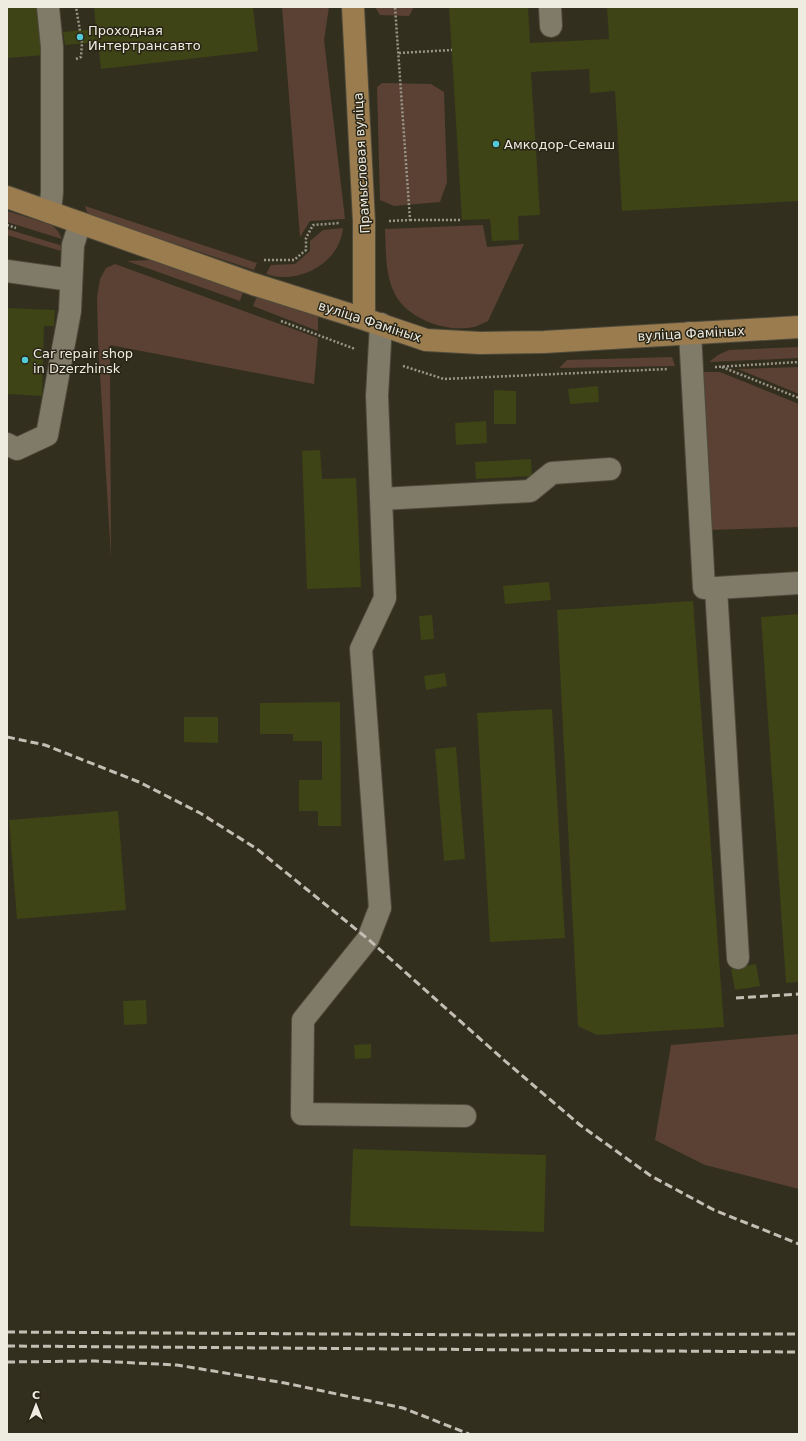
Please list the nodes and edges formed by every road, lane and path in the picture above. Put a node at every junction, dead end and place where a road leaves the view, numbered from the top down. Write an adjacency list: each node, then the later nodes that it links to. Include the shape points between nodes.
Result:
1 (48, 7): 6 (lane, via 52,47)
2 (353, 7): 12 (main road, Прамысловая вуліца, via 364,222)
3 (452, 50): 4 (path)
4 (399, 53)
5 (7, 197): 6 (main road, вуліца Фаміных)
6 (50, 212): 9 (main road, вуліца Фаміных)
7 (410, 220): 8 (path)
8 (462, 220)
9 (80, 223): 11 (lane, via 73,245); 12 (main road, вуліца Фаміных, via 253,284)
10 (7, 271): 11 (lane)
11 (71, 280): 17 (lane, via 70,311 47,435 17,449)
12 (373, 321): 14 (main road, вуліца Фаміных, via 426,340 480,343 544,342); 19 (lane)
13 (799, 327): 14 (main road, вуліца Фаміных)
14 (690, 333): 21 (lane, via 704,588)
15 (720, 366): 16 (path)
16 (799, 398)
17 (7, 444)
18 (610, 469): 19 (lane, via 552,473 530,491)
19 (381, 499): 23 (lane, via 385,598 361,648 380,908 368,938 303,1020 302,1114)
20 (799, 583): 21 (lane)
21 (716, 588): 22 (lane)
22 (738, 958)
23 (465, 1116)

